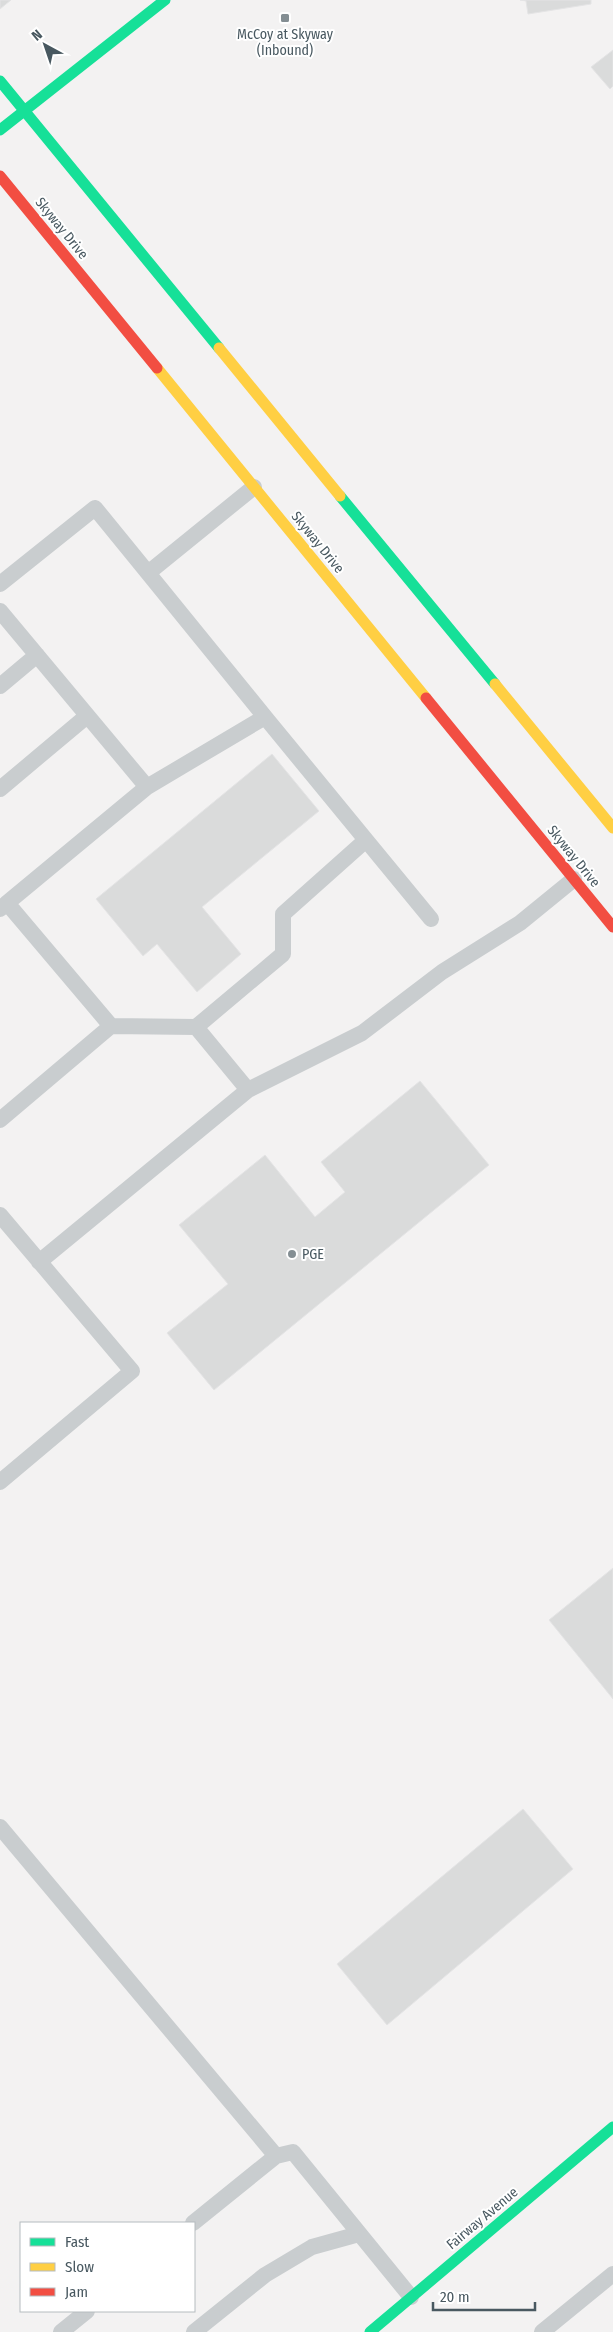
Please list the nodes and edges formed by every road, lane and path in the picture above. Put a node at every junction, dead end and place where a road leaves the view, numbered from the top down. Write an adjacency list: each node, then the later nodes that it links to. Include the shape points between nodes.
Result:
1 (165, 0): 3 (main road)
2 (0, 81): 3 (main road)
3 (25, 112): 4 (main road); 16 (main road)
4 (0, 130)
5 (0, 176): 6 (main road, Skyway Drive)
6 (254, 487): 7 (lane); 18 (main road, Skyway Drive)
7 (148, 573): 8 (lane, via 95,508); 13 (lane)
8 (0, 584)
9 (0, 611): 10 (lane)
10 (37, 655): 11 (lane); 12 (lane)
11 (0, 686)
12 (88, 716): 14 (lane); 15 (lane)
13 (265, 717): 14 (lane); 17 (lane)
14 (147, 787): 19 (lane)
15 (0, 789)
16 (613, 828)
17 (366, 840): 20 (lane); 23 (lane, via 283,914 284,954)
18 (574, 879): 21 (main road, Skyway Drive); 24 (lane, via 520,923 442,972 362,1033)
19 (4, 906): 22 (lane)
20 (431, 919)
21 (613, 927)
22 (111, 1026): 23 (lane); 25 (lane)
23 (196, 1027): 24 (lane)
24 (248, 1090): 27 (lane)
25 (0, 1120)
26 (0, 1215): 27 (lane)
27 (39, 1262): 28 (lane, via 132,1371)
28 (0, 1482)
29 (0, 1827): 31 (lane)
30 (613, 2127): 35 (main road, Fairway Avenue)
31 (276, 2156): 32 (lane); 33 (lane, via 293,2152)
32 (194, 2222)
33 (360, 2234): 35 (lane); 38 (lane, via 312,2247 265,2274)
34 (613, 2274): 40 (lane)
35 (411, 2297): 39 (main road, Fairway Avenue)
36 (86, 2312): 37 (lane)
37 (61, 2332)
38 (194, 2332)
39 (370, 2332)
40 (542, 2332)

